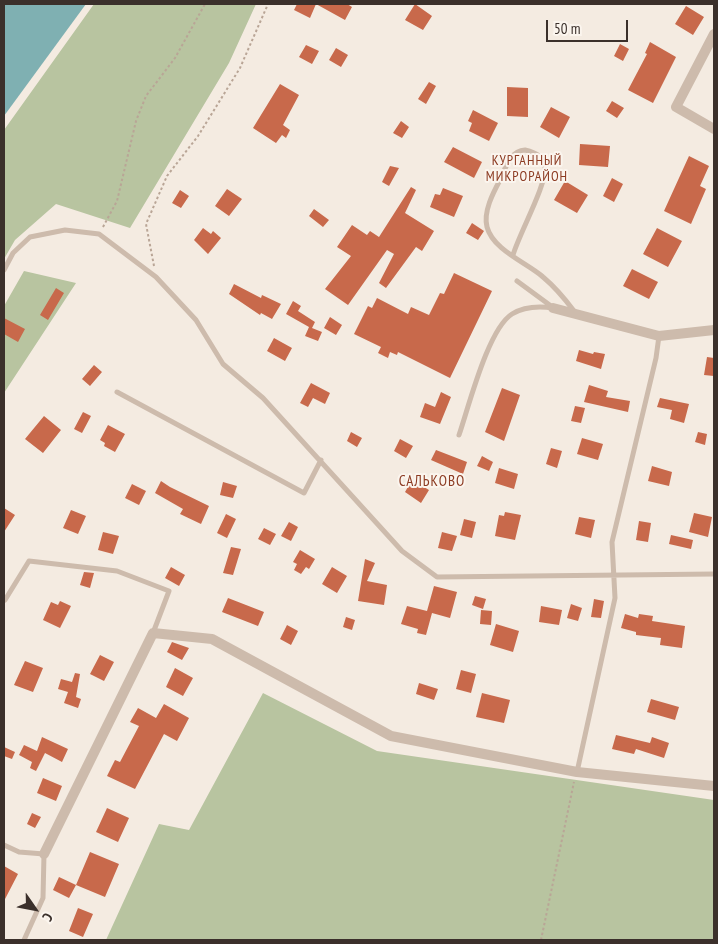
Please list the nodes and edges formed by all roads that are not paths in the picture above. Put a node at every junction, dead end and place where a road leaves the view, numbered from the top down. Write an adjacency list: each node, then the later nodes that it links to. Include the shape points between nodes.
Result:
1 (714, 34): 2 (street, via 676,107)
2 (714, 128)
3 (513, 255): 3 (lane, via 544,176 544,162 525,150 516,152 509,160 491,199 486,219 491,236); 7 (lane, via 548,281)
4 (4, 270): 12 (lane, via 13,253 30,237 65,230 99,234 156,277 196,320 223,364 263,398)
5 (517, 281): 6 (lane)
6 (553, 308): 7 (street); 11 (lane, via 540,306 520,310 510,315 496,332)
7 (577, 315): 9 (street)
8 (714, 330): 9 (street)
9 (659, 336): 14 (lane, via 612,542)
10 (117, 392): 12 (lane, via 304,493)
11 (459, 435)
12 (321, 460): 14 (lane, via 402,551 437,577)
13 (714, 574): 14 (lane)
14 (612, 576): 17 (lane, via 615,598)
15 (5, 600): 16 (lane, via 29,561 117,571 169,591)
16 (153, 633): 17 (street, via 212,639 391,736); 20 (street)
17 (577, 772): 18 (street)
18 (714, 786)
19 (4, 845): 20 (lane, via 18,852)
20 (44, 854): 21 (lane, via 43,898)
21 (24, 940)

